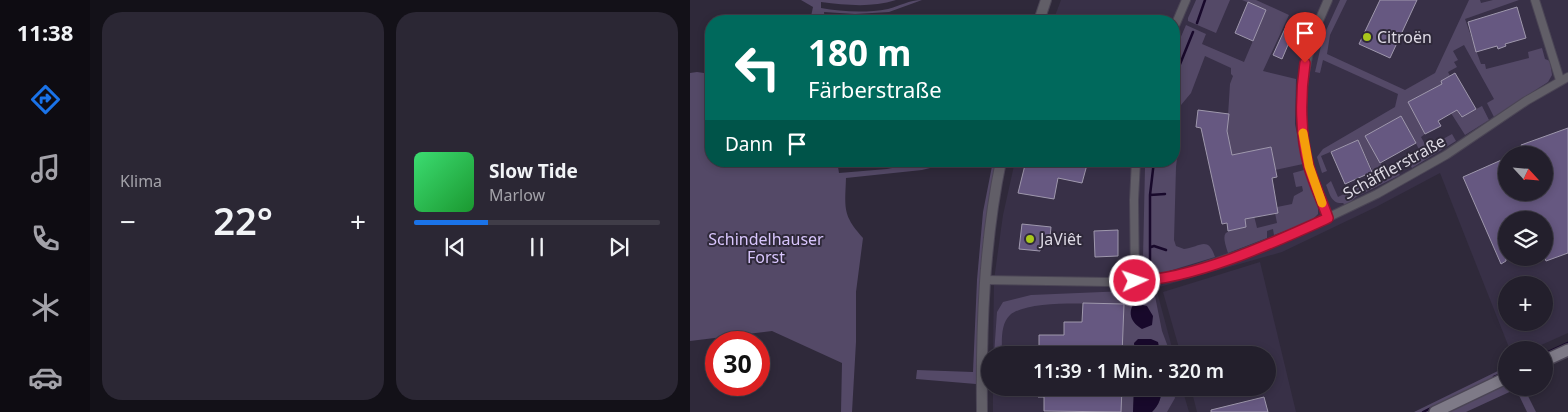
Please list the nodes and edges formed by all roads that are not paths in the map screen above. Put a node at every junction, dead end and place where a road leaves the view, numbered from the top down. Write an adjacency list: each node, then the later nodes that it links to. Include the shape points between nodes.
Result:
1 (1046, 0): 5 (street)
2 (1186, 0): 6 (street)
3 (1328, 0): 11 (street, via 1311,40 1303,75 1303,97 1306,153)
4 (1535, 0): 8 (street)
5 (1041, 15)
6 (1180, 15)
7 (1568, 77): 8 (street, Schäfflerstraße)
8 (1560, 80): 11 (street, Schäfflerstraße, via 1432,163)
9 (1000, 167): 12 (street, via 990,222)
10 (1136, 167): 13 (street)
11 (1328, 218): 13 (street, Schäfflerstraße, via 1273,242 1185,273)
12 (985, 280): 13 (street, Schäfflerstraße); 17 (street)
13 (1135, 281)
14 (1568, 350): 15 (main road)
15 (1553, 357)
16 (1498, 382): 18 (main road)
17 (982, 412)
18 (1435, 412)

